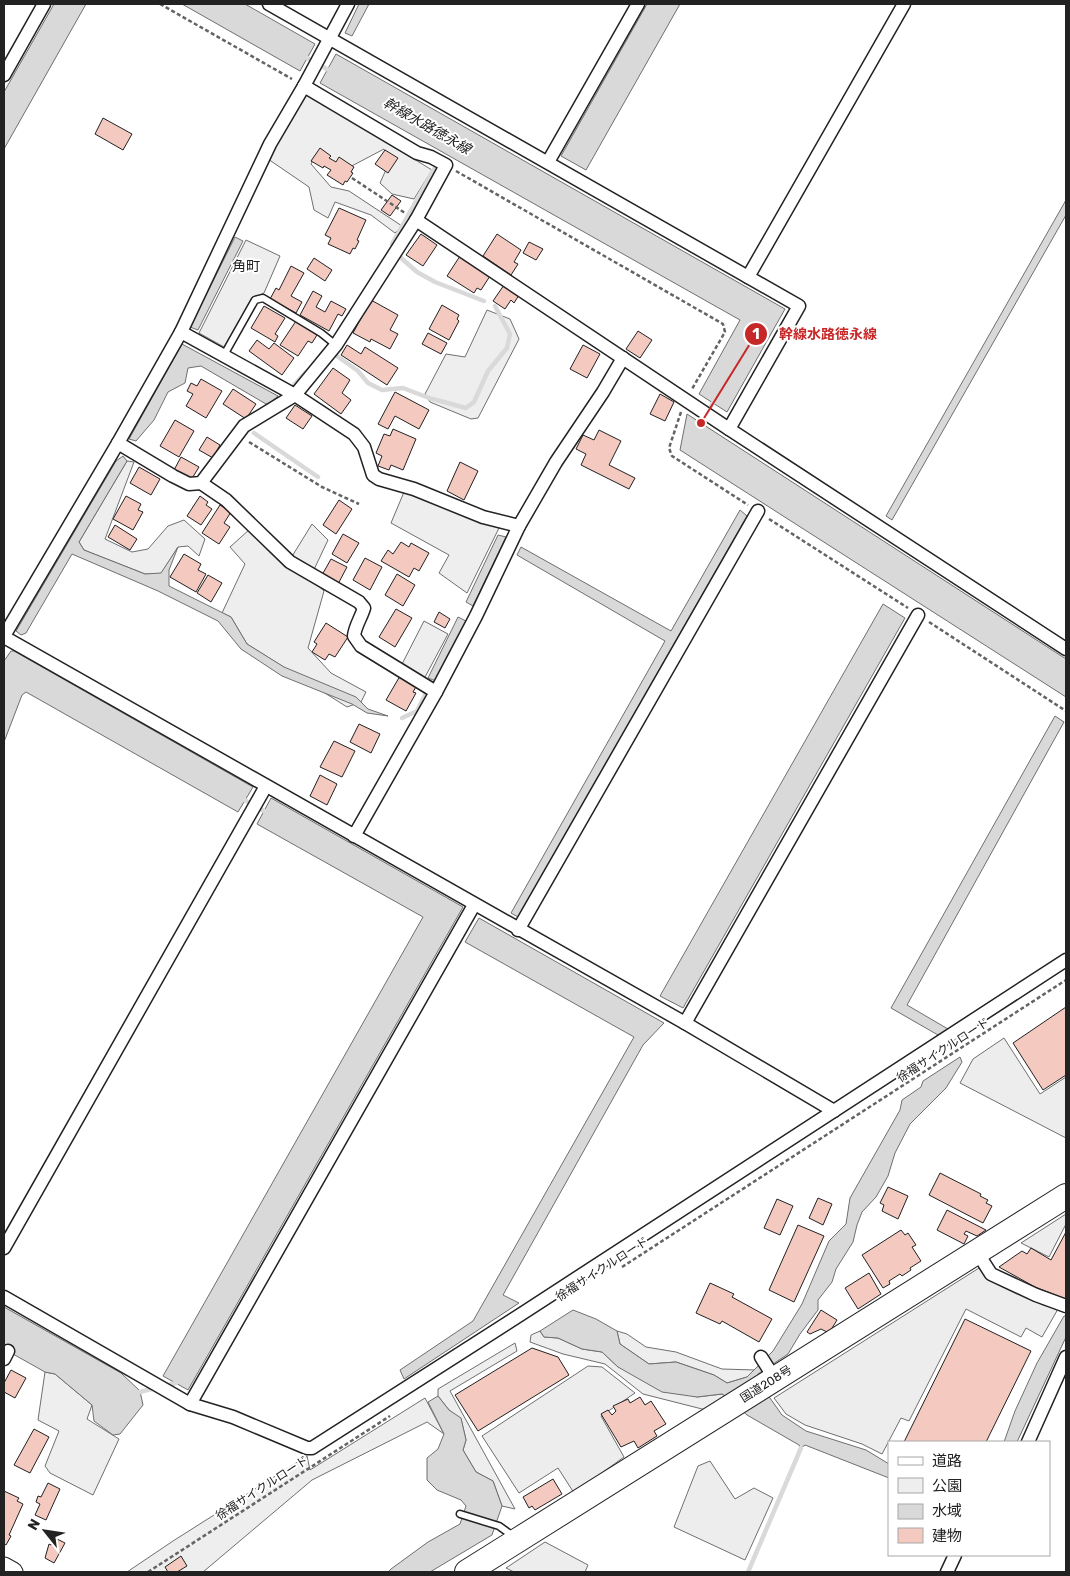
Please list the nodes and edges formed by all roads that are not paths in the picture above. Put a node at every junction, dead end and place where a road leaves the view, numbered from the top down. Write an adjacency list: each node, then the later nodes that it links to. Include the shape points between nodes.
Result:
1 (44, 4): 7 (street)
2 (268, 4): 6 (street)
3 (348, 4): 6 (street)
4 (638, 4): 9 (street)
5 (904, 4): 11 (street)
6 (330, 39): 8 (street); 9 (street)
7 (4, 75)
8 (304, 86): 10 (street, via 417,153 446,165); 12 (street, via 270,144)
9 (548, 162): 11 (street)
10 (411, 217): 13 (street); 15 (street)
11 (748, 277): 17 (street, via 798,306)
12 (181, 332): 14 (street); 18 (street)
13 (336, 345): 14 (lane, via 263,298 255,300); 16 (street)
14 (224, 355): 16 (street)
15 (623, 358): 17 (street); 21 (street)
16 (295, 395): 19 (street, via 244,426); 21 (street, via 354,434 364,447 373,475 379,479 414,489 483,517)
17 (730, 429): 24 (street)
18 (118, 443): 19 (street, via 189,484); 23 (street)
19 (201, 483): 25 (street, via 226,500 290,562 359,602 364,608 354,636 362,646)
20 (758, 511): 29 (street)
21 (519, 526): 25 (street)
22 (918, 615): 31 (street)
23 (4, 637): 26 (street)
24 (1066, 649)
25 (436, 692): 27 (street)
26 (266, 786): 27 (street); 34 (street)
27 (354, 836): 28 (street)
28 (474, 905): 29 (street); 41 (street)
29 (518, 930): 31 (street)
30 (1066, 960): 32 (street)
31 (684, 1023): 32 (street)
32 (834, 1111): 41 (street, via 312,1448)
33 (1066, 1196): 35 (highway, 国道208号)
34 (4, 1248)
35 (977, 1252): 37 (street, via 991,1274); 40 (highway, 国道208号)
36 (4, 1297): 41 (street)
37 (1066, 1306)
38 (761, 1357): 40 (street)
39 (1066, 1357): 42 (street)
40 (772, 1375): 44 (highway, 国道208号)
41 (190, 1404)
42 (1028, 1441)
43 (460, 1514): 44 (lane, via 499,1526)
44 (519, 1540): 48 (highway, 国道208号)
45 (955, 1556): 49 (street)
46 (4, 1567): 47 (main road)
47 (13, 1572)
48 (467, 1572)
49 (947, 1572)

